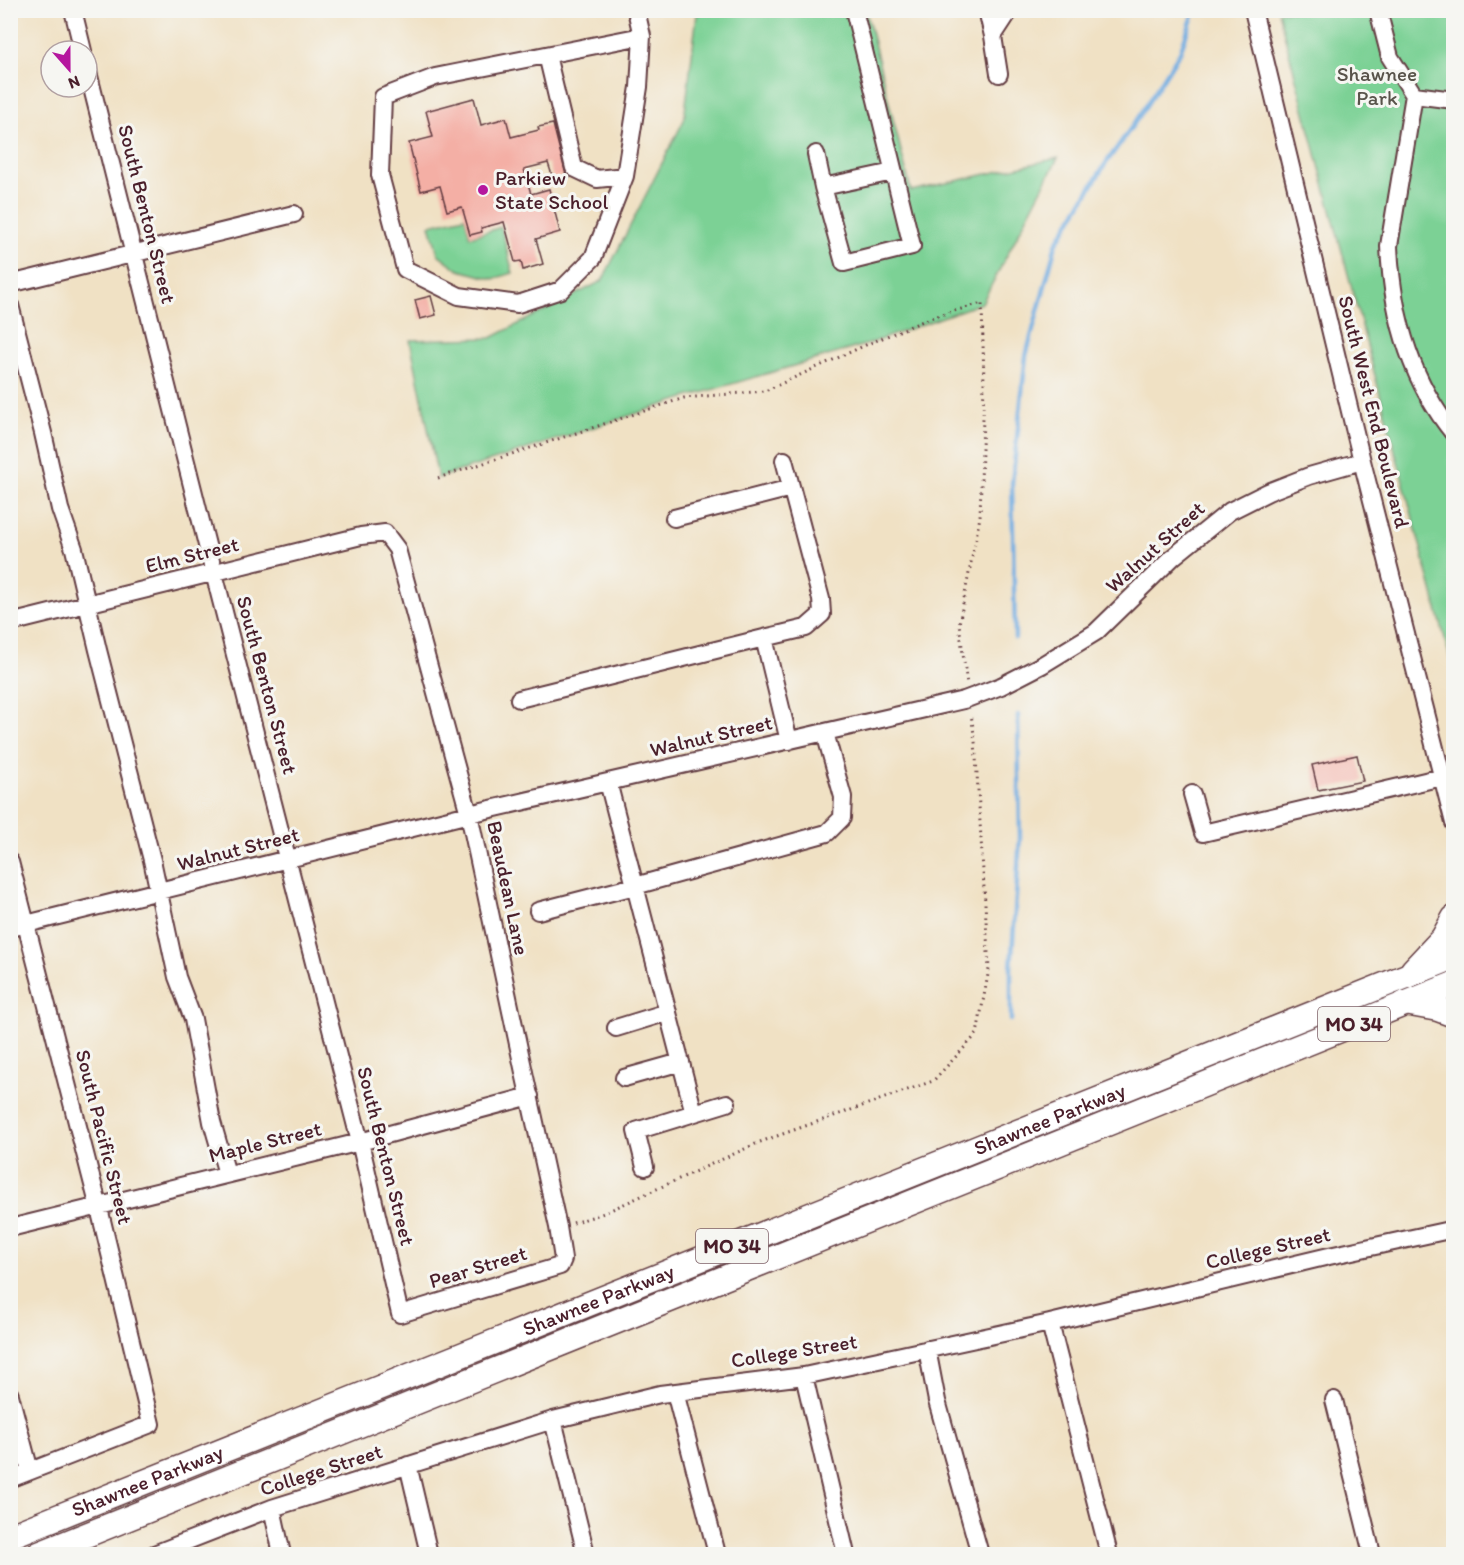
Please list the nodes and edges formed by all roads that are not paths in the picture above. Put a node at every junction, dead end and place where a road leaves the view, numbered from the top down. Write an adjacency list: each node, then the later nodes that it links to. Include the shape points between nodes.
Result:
1 (73, 10): 10 (street)
2 (636, 10): 8 (street)
3 (854, 10): 17 (street)
4 (987, 10): 9 (street)
5 (1010, 10): 9 (street)
6 (1253, 10): 26 (street, South West End Boulevard)
7 (1378, 10): 13 (street, via 1390,57)
8 (642, 36): 11 (street); 18 (street, via 639,87)
9 (993, 36): 12 (street)
10 (80, 39)
11 (547, 55): 18 (street, via 574,168 597,179); 18 (street, via 435,77 383,97 381,174 405,269 459,296 518,304 561,290 593,258)
12 (999, 74)
13 (1414, 95): 15 (street); 24 (street, via 1389,246 1391,279 1398,320 1414,367)
14 (95, 99): 21 (street, South Benton Street)
15 (1454, 100)
16 (816, 154): 19 (street)
17 (893, 172): 19 (street); 19 (street, via 912,246 844,262)
18 (625, 176)
19 (823, 187)
20 (294, 214): 21 (street)
21 (133, 254): 22 (street); 30 (street, South Benton Street)
22 (10, 284)
23 (10, 305): 31 (street)
24 (1454, 434)
25 (783, 460): 27 (street)
26 (1362, 461): 35 (street, Walnut Street, via 1309,476 1230,511 1173,557 1096,632 1001,686 969,698); 37 (street, South West End Boulevard)
27 (791, 488): 28 (street); 33 (street, via 822,614 806,628)
28 (674, 518)
29 (385, 533): 30 (street, Elm Street); 40 (street, Beaudean Lane, via 397,549)
30 (214, 573): 31 (street, Elm Street); 42 (street, South Benton Street)
31 (86, 605): 32 (street, Elm Street); 45 (street)
32 (10, 623)
33 (764, 638): 34 (street); 36 (street)
34 (519, 699)
35 (825, 733): 36 (street, Walnut Street); 44 (street, via 843,797 842,818 827,833)
36 (789, 741): 38 (street, Walnut Street)
37 (1442, 777): 39 (street, via 1203,833); 41 (street, South West End Boulevard)
38 (608, 782): 40 (street, Walnut Street); 44 (street)
39 (1192, 794)
40 (470, 814): 42 (street, Walnut Street); 58 (street, Beaudean Lane)
41 (1454, 823)
42 (289, 860): 45 (street, Walnut Street); 61 (street, South Benton Street)
43 (10, 862): 48 (street, South Pacific Street)
44 (635, 886): 46 (street); 53 (street)
45 (158, 892): 48 (street, Walnut Street); 63 (street, via 177,977 193,1019 212,1122)
46 (538, 912)
47 (1454, 918): 50 (highway, via 1443,938)
48 (18, 926): 64 (street, South Pacific Street)
49 (1454, 957): 50 (highway, Shawnee Parkway / MO 34)
50 (1407, 975): 80 (highway, Shawnee Parkway / MO 34)
51 (1454, 984): 52 (highway, Shawnee Parkway / MO 34)
52 (1405, 1003): 54 (highway); 81 (highway, Shawnee Parkway / MO 34)
53 (668, 1012): 55 (street); 56 (street)
54 (1454, 1015)
55 (616, 1028)
56 (681, 1062): 57 (street); 60 (street)
57 (624, 1078)
58 (530, 1095): 61 (street, Maple Street); 67 (street, Beaudean Lane)
59 (727, 1103): 60 (street)
60 (694, 1113): 62 (street, via 636,1131)
61 (360, 1142): 63 (street, Maple Street); 68 (street, South Benton Street)
62 (645, 1167)
63 (227, 1174): 64 (street, Maple Street)
64 (98, 1206): 65 (street, Maple Street); 77 (street, South Pacific Street, via 151,1424)
65 (10, 1228)
66 (1454, 1229): 69 (street, College Street)
67 (563, 1259): 68 (street, Pear Street, via 560,1266)
68 (400, 1314)
69 (1050, 1323): 70 (street, College Street); 89 (street)
70 (927, 1349): 71 (street, College Street); 88 (street, via 937,1401)
71 (804, 1376): 72 (street, College Street); 87 (street)
72 (675, 1392): 75 (street, College Street); 86 (street)
73 (10, 1395): 77 (street)
74 (1334, 1400): 90 (street)
75 (553, 1420): 76 (street, College Street); 85 (street)
76 (408, 1465): 79 (street, College Street); 84 (street)
77 (30, 1471): 78 (street)
78 (10, 1479)
79 (272, 1508): 82 (street, College Street); 83 (street)
80 (10, 1536)
81 (39, 1554)
82 (154, 1554)
83 (282, 1554)
84 (429, 1554)
85 (586, 1554)
86 (717, 1554)
87 (846, 1554)
88 (980, 1554)
89 (1109, 1554)
90 (1372, 1554)

